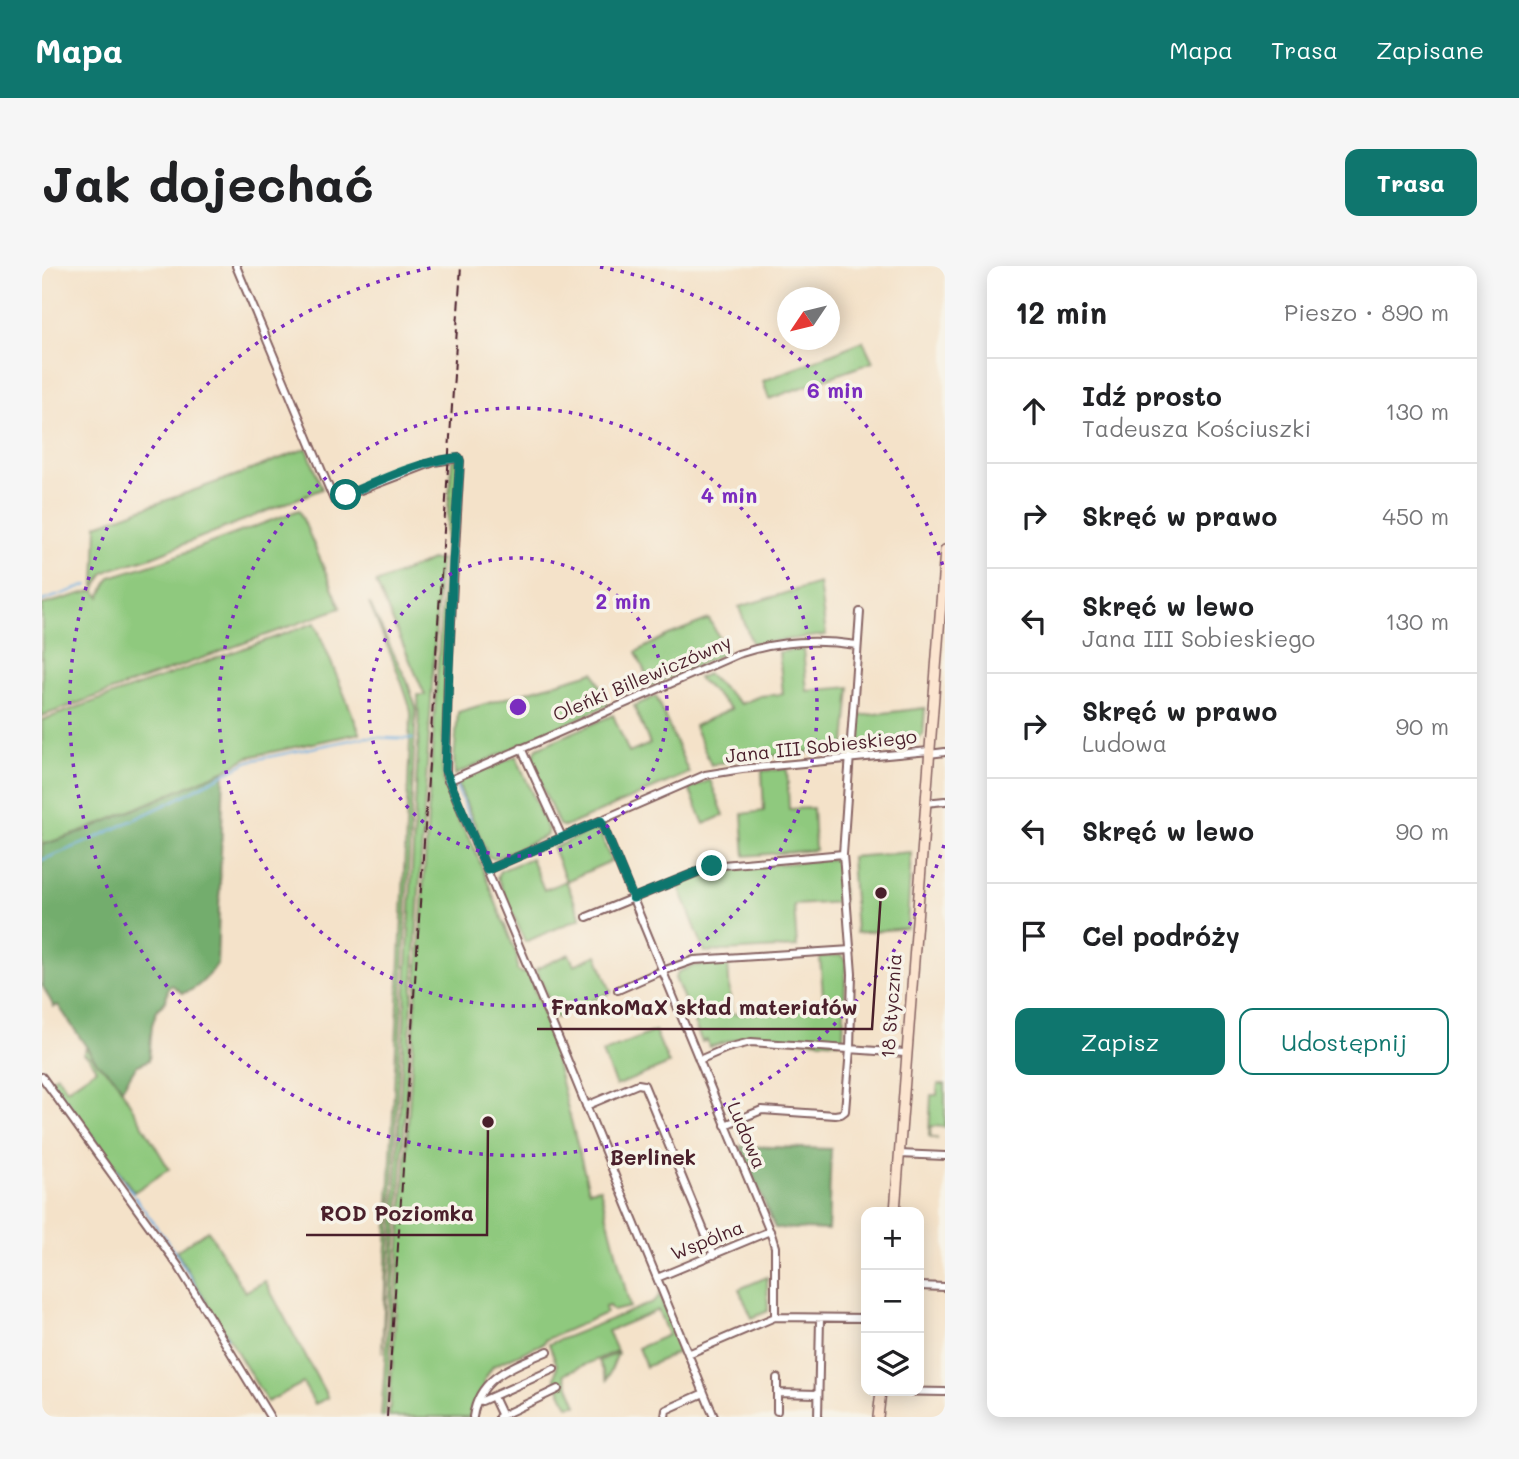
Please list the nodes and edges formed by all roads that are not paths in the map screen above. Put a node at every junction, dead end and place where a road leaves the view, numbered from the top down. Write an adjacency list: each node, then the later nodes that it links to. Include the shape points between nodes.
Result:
1 (236, 266): 10 (street, via 334,500 433,462 459,458 447,687)
2 (945, 550): 5 (main road, 18 Stycznia)
3 (860, 612): 4 (street)
4 (857, 645): 6 (street, Oleńki Billewiczówny, via 822,640 752,649); 9 (street)
5 (941, 657): 7 (main road, 18 Stycznia)
6 (521, 748): 10 (street, Oleńki Billewiczówny); 14 (street)
7 (929, 752): 8 (street); 9 (street, Jana III Sobieskiego); 12 (main road, 18 Stycznia)
8 (945, 752)
9 (850, 757): 13 (street, Jana III Sobieskiego, via 705,775); 15 (street)
10 (448, 781): 16 (street)
11 (945, 801): 12 (street)
12 (925, 803): 23 (main road, 18 Stycznia)
13 (601, 821): 14 (street, Jana III Sobieskiego); 17 (street, Ludowa)
14 (562, 838): 16 (street, Jana III Sobieskiego)
15 (843, 854): 17 (street, via 712,866); 19 (street)
16 (487, 870): 26 (street)
17 (633, 898): 18 (street); 20 (street, Ludowa)
18 (587, 916)
19 (851, 950): 20 (street, via 703,959); 22 (street)
20 (664, 971): 21 (street); 24 (street, Ludowa)
21 (618, 990)
22 (850, 1049): 23 (street); 24 (street, via 751,1042); 27 (street, via 841,1114 762,1110)
23 (905, 1053): 28 (main road, 18 Stycznia)
24 (699, 1060): 27 (street, Ludowa)
25 (42, 1077): 54 (street, via 178,1267)
26 (586, 1106): 32 (street, via 644,1085); 33 (street)
27 (725, 1125): 31 (street, Ludowa)
28 (899, 1154): 29 (street); 30 (main road, 18 Stycznia)
29 (945, 1156)
30 (895, 1207)
31 (770, 1231): 32 (street, Wspólna); 36 (street, Ludowa, via 775,1247)
32 (715, 1255): 33 (street, Wspólna)
33 (657, 1278): 40 (street)
34 (924, 1286): 35 (street)
35 (945, 1287)
36 (775, 1317): 37 (street); 40 (street)
37 (820, 1318): 38 (street); 48 (street)
38 (861, 1318)
39 (548, 1351): 51 (street, via 495,1376)
40 (688, 1354): 46 (street)
41 (554, 1369): 50 (street)
42 (777, 1378): 47 (street)
43 (558, 1389): 53 (street)
44 (924, 1392): 45 (street)
45 (945, 1392)
46 (704, 1393): 56 (street, via 668,1409); 57 (street)
47 (777, 1393): 48 (street); 52 (street)
48 (818, 1394): 58 (street)
49 (881, 1396): 59 (main road)
50 (493, 1397): 51 (street); 53 (street)
51 (478, 1400): 55 (street)
52 (777, 1411)
53 (500, 1416)
54 (270, 1417)
55 (473, 1417)
56 (665, 1417)
57 (714, 1417)
58 (818, 1417)
59 (878, 1417)

